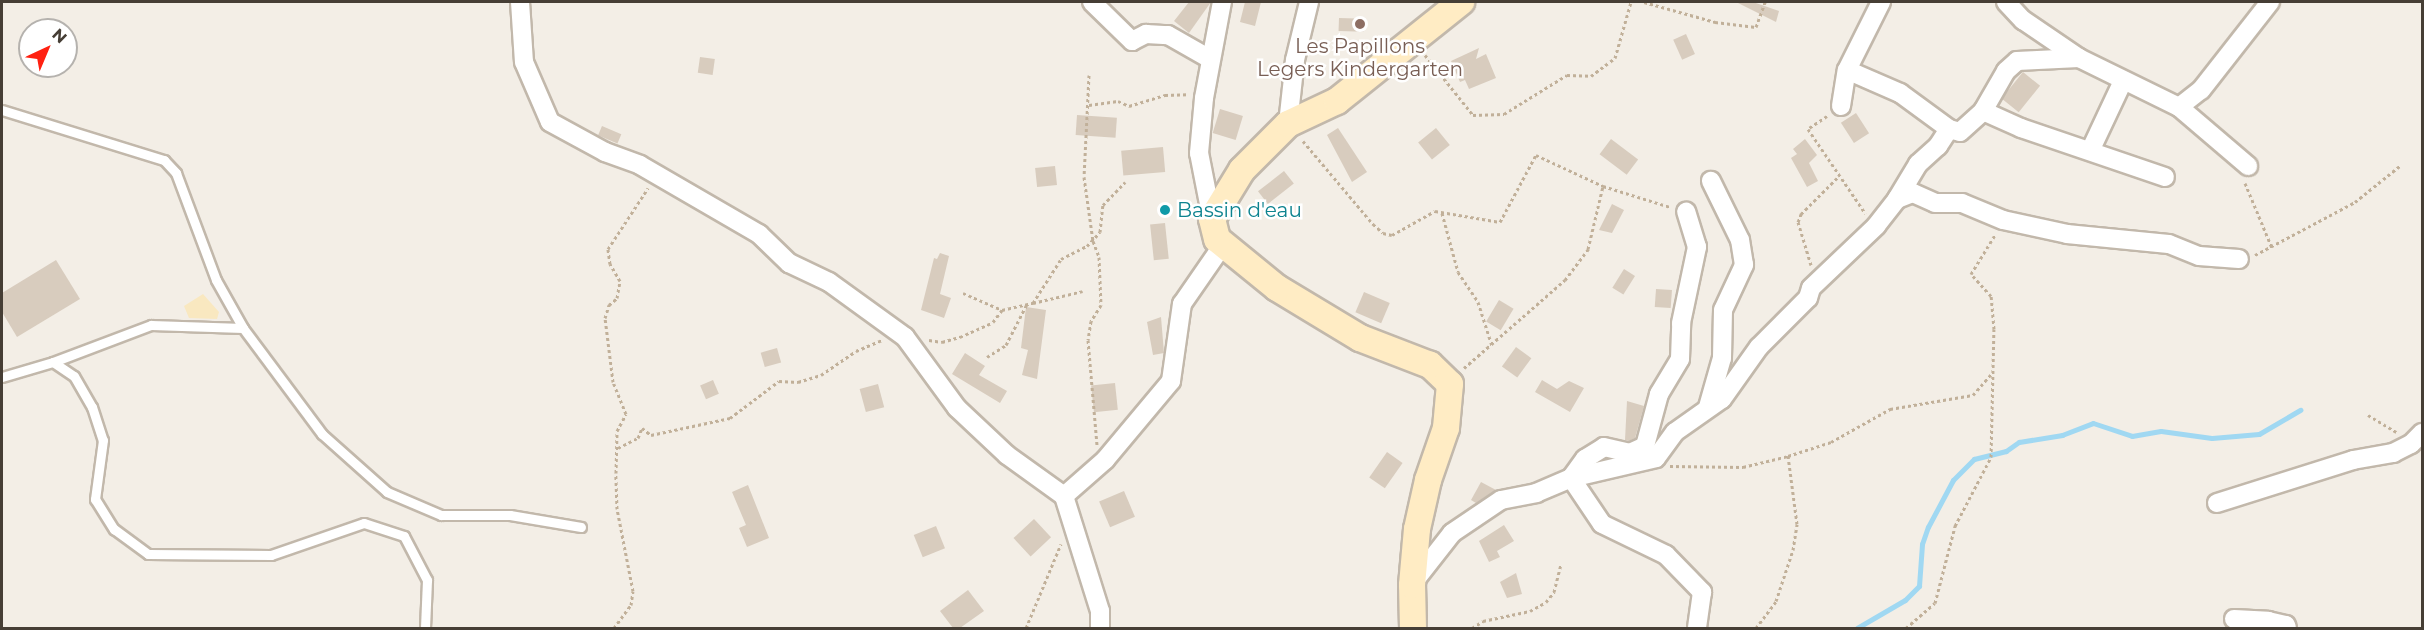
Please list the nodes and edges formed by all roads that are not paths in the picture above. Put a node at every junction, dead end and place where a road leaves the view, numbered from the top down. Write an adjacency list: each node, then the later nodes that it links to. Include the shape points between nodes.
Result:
1 (520, 2): 33 (street, via 524,62 550,122 605,152 656,173 759,234 789,263 829,282 905,336 957,408 1007,455)
2 (1092, 2): 10 (street, via 1132,41 1146,34 1168,34)
3 (1222, 2): 10 (street)
4 (1309, 2): 17 (street, via 1295,60)
5 (1461, 2): 17 (street, via 1337,100)
6 (1881, 2): 11 (street)
7 (2006, 2): 9 (street, via 2023,20)
8 (2270, 2): 14 (street, via 2202,90)
9 (2079, 57): 12 (street); 16 (street, via 2017,61 2006,71)
10 (1210, 59): 25 (street, via 1199,153)
11 (1847, 70): 13 (street); 18 (street, via 1900,93)
12 (2123, 81): 14 (street); 19 (street)
13 (1841, 106)
14 (2179, 107): 20 (street)
15 (2, 110): 27 (lane, via 164,160 176,173 216,280)
16 (1983, 111): 18 (street, via 1960,132); 19 (street, via 2022,128)
17 (1288, 124): 25 (street, via 1242,170)
18 (1949, 129): 23 (street, via 1938,146 1918,164)
19 (2091, 149): 21 (street)
20 (2248, 166)
21 (2165, 177)
22 (1711, 181): 30 (street, via 1740,240 1744,265 1723,310 1722,358)
23 (1897, 199): 26 (street, via 1913,193 1935,203 1962,203 2002,220 2067,234 2169,244 2199,256); 30 (street, via 1876,226 1811,288 1808,298 1759,347 1722,399)
24 (1686, 212): 32 (street, via 1697,247 1681,323 1680,359 1659,393 1645,446 1630,453 1604,447 1586,459)
25 (1214, 229): 33 (street, via 1218,252 1182,304 1172,381 1105,460); 36 (street, via 1277,288 1360,338 1430,365 1450,384 1446,428 1417,529)
26 (2239, 259)
27 (243, 328): 28 (lane, via 152,325); 35 (lane, via 322,434 387,492 441,515 510,515)
28 (53, 362): 29 (lane); 38 (lane, via 74,376 92,407 103,440 95,499 114,529 148,554 271,555 364,523 404,536 427,580)
29 (2, 377)
30 (1708, 407): 32 (street, via 1675,432 1651,461)
31 (2422, 433): 34 (street, via 2393,453 2354,460)
32 (1571, 478): 36 (street, via 1536,493 1501,500 1452,533); 41 (street, via 1602,524 1666,555 1695,583 1702,592)
33 (1064, 496): 39 (street, via 1100,611)
34 (2217, 503)
35 (581, 526)
36 (1412, 585): 40 (street)
37 (2234, 619): 42 (street, via 2268,621)
38 (425, 628)
39 (1100, 628)
40 (1413, 628)
41 (1697, 628)
42 (2287, 628)

